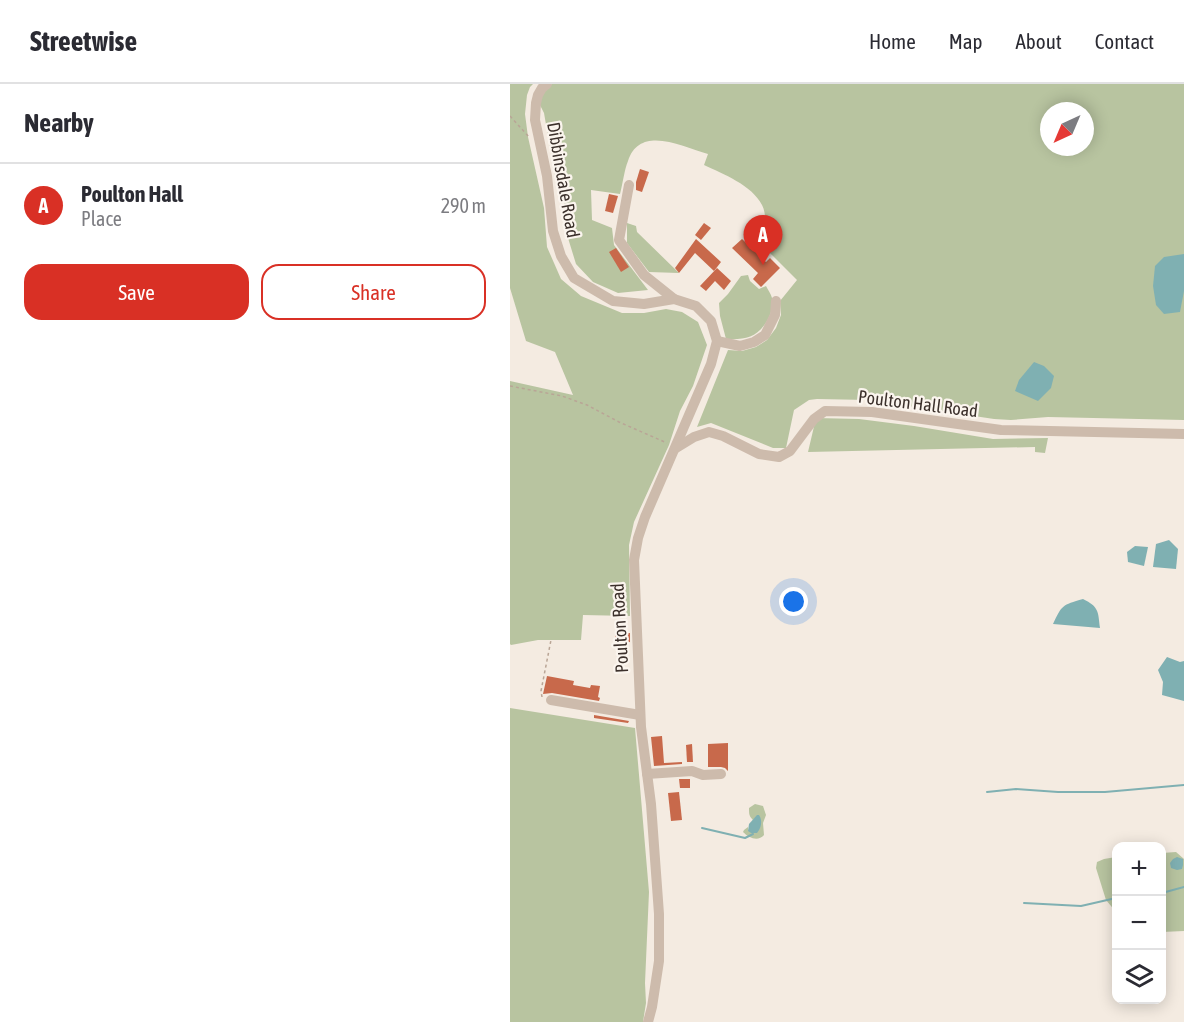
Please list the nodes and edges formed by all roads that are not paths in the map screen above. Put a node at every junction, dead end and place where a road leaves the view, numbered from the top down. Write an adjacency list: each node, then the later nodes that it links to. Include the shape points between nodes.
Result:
1 (547, 84): 3 (street, Dibbinsdale Road, via 538,95 535,120 553,231 561,256 574,278 613,302 644,304)
2 (629, 185): 3 (street, via 619,240 644,275)
3 (674, 299): 5 (street, via 696,306 711,321)
4 (776, 301): 5 (street, via 776,315 765,335 740,346)
5 (717, 341): 7 (street, Poulton Road)
6 (1184, 434): 7 (street, Poulton Hall Road, via 1001,430 872,412 825,411 814,419 790,451 779,457 759,454 709,432)
7 (676, 448): 9 (street, Poulton Road, via 645,517 634,560)
8 (551, 700): 9 (street)
9 (640, 715): 10 (street, Poulton Road)
10 (647, 774): 11 (street); 12 (street, Poulton Road, via 659,914 659,961)
11 (721, 774)
12 (648, 1022)

